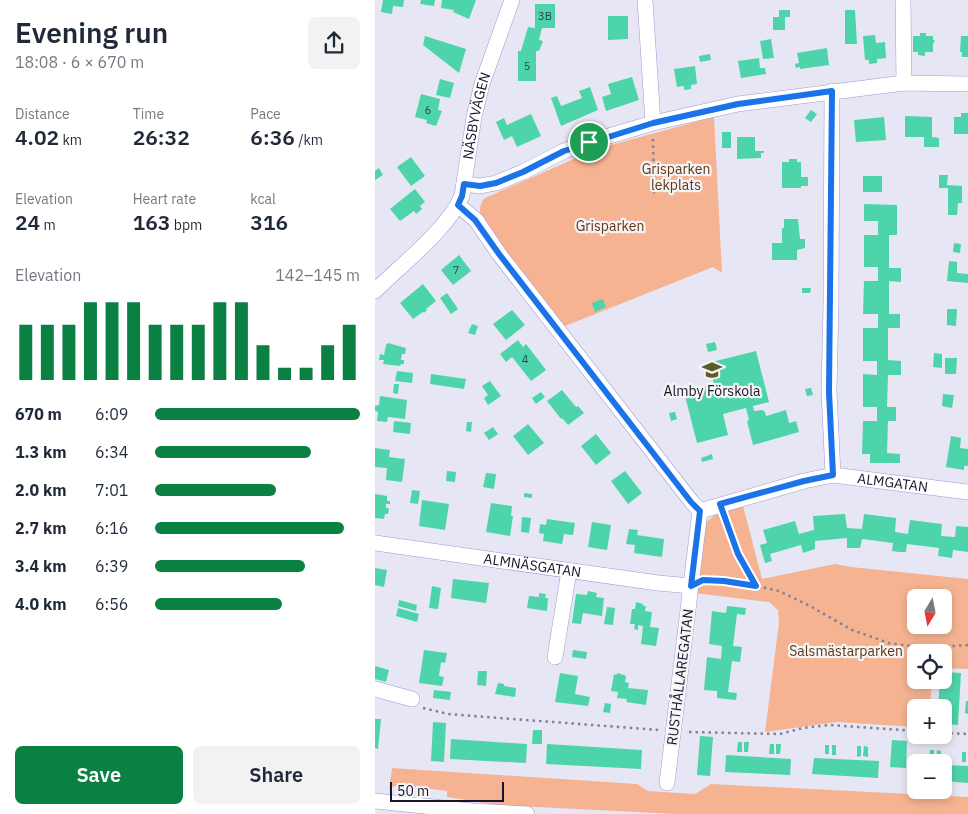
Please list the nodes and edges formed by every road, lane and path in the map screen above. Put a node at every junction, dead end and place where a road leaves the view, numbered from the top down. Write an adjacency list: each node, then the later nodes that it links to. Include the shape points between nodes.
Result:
1 (512, 0): 8 (street, NÄSBYVÄGEN, via 474,117)
2 (645, 0): 7 (street)
3 (903, 0): 4 (street)
4 (904, 83): 5 (street); 6 (street)
5 (968, 84)
6 (832, 91): 7 (street, via 738,104); 13 (street, via 829,392)
7 (653, 123): 8 (street, via 564,151 496,183); 9 (path)
8 (464, 184): 10 (street, NÄSBYVÄGEN)
9 (654, 195)
10 (458, 205): 11 (street, NÄSBYVÄGEN, via 441,228); 16 (street, via 475,220)
11 (381, 276): 12 (street, NÄSBYVÄGEN)
12 (375, 291)
13 (833, 475): 14 (street, ALMGATAN); 15 (street, ALMGATAN)
14 (968, 492)
15 (720, 504): 16 (street, ALMGATAN); 20 (path, via 738,554)
16 (700, 511): 19 (street, RUSTHÅLLAREGATAN)
17 (375, 543): 18 (street, ALMNÄSGATAN)
18 (569, 571): 19 (street, ALMNÄSGATAN); 22 (street)
19 (691, 586): 20 (path, via 703,580); 27 (street, RUSTHÅLLAREGATAN)
20 (756, 586): 21 (path, via 779,591 852,630 889,643 924,648)
21 (968, 645)
22 (555, 657)
23 (375, 689): 24 (street)
24 (412, 699)
25 (952, 733): 26 (path)
26 (968, 734)
27 (667, 784)
28 (375, 801): 29 (street)
29 (527, 814)

